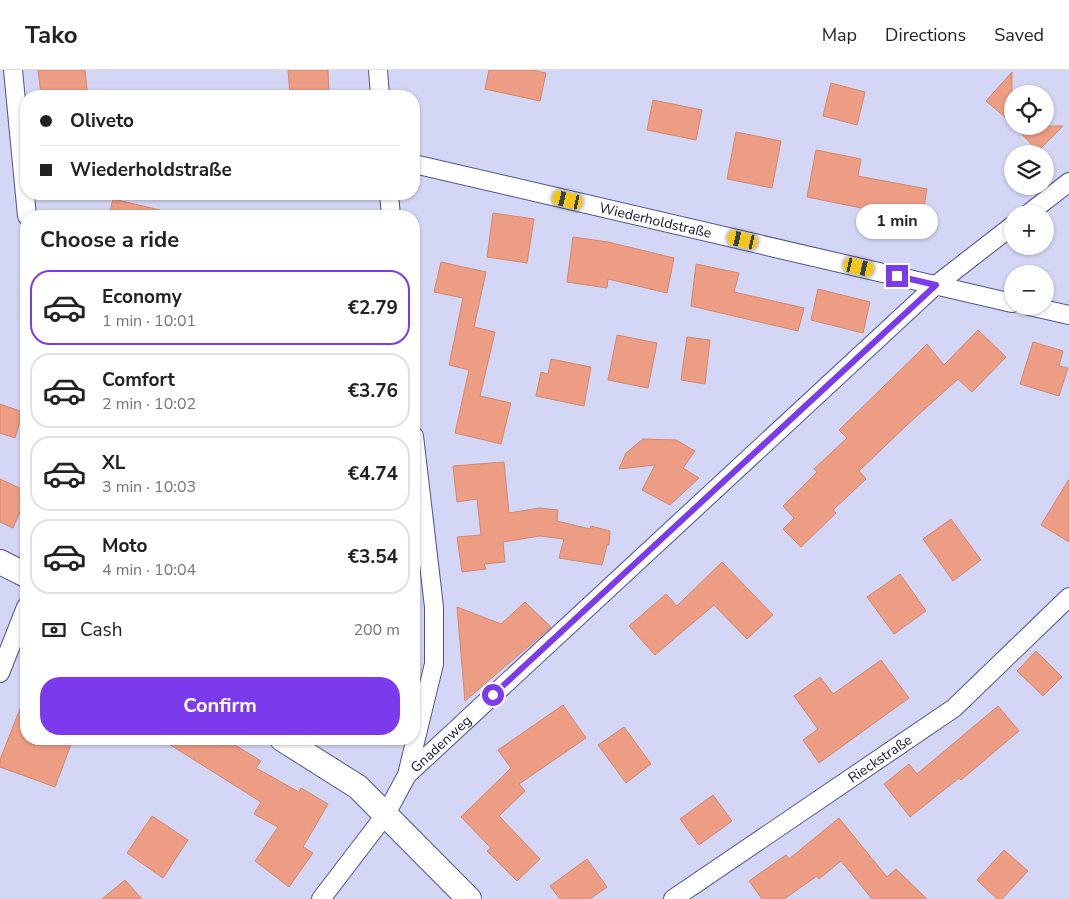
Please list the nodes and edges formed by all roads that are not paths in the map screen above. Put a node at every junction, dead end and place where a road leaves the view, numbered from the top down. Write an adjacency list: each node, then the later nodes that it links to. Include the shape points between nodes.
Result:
1 (13, 70): 4 (street)
2 (378, 70): 3 (street)
3 (380, 90)
4 (20, 138)
5 (420, 165): 9 (street, Wiederholdstraße)
6 (1069, 182): 7 (street)
7 (1040, 205)
8 (1004, 232): 9 (street, Gnadenweg)
9 (936, 285): 10 (street, Wiederholdstraße); 22 (street, Gnadenweg)
10 (1004, 300)
11 (1054, 312): 12 (street)
12 (1069, 316)
13 (420, 487): 19 (street, via 434,607 434,664)
14 (0, 562): 15 (street)
15 (20, 572)
16 (1069, 597): 26 (street, Rieckstraße, via 954,708)
17 (20, 622): 18 (street)
18 (0, 673)
19 (420, 722)
20 (292, 745): 23 (street, via 358,787)
21 (414, 745): 22 (street)
22 (407, 775): 23 (street)
23 (386, 814): 24 (street); 25 (street)
24 (322, 899)
25 (469, 899)
26 (673, 899)

